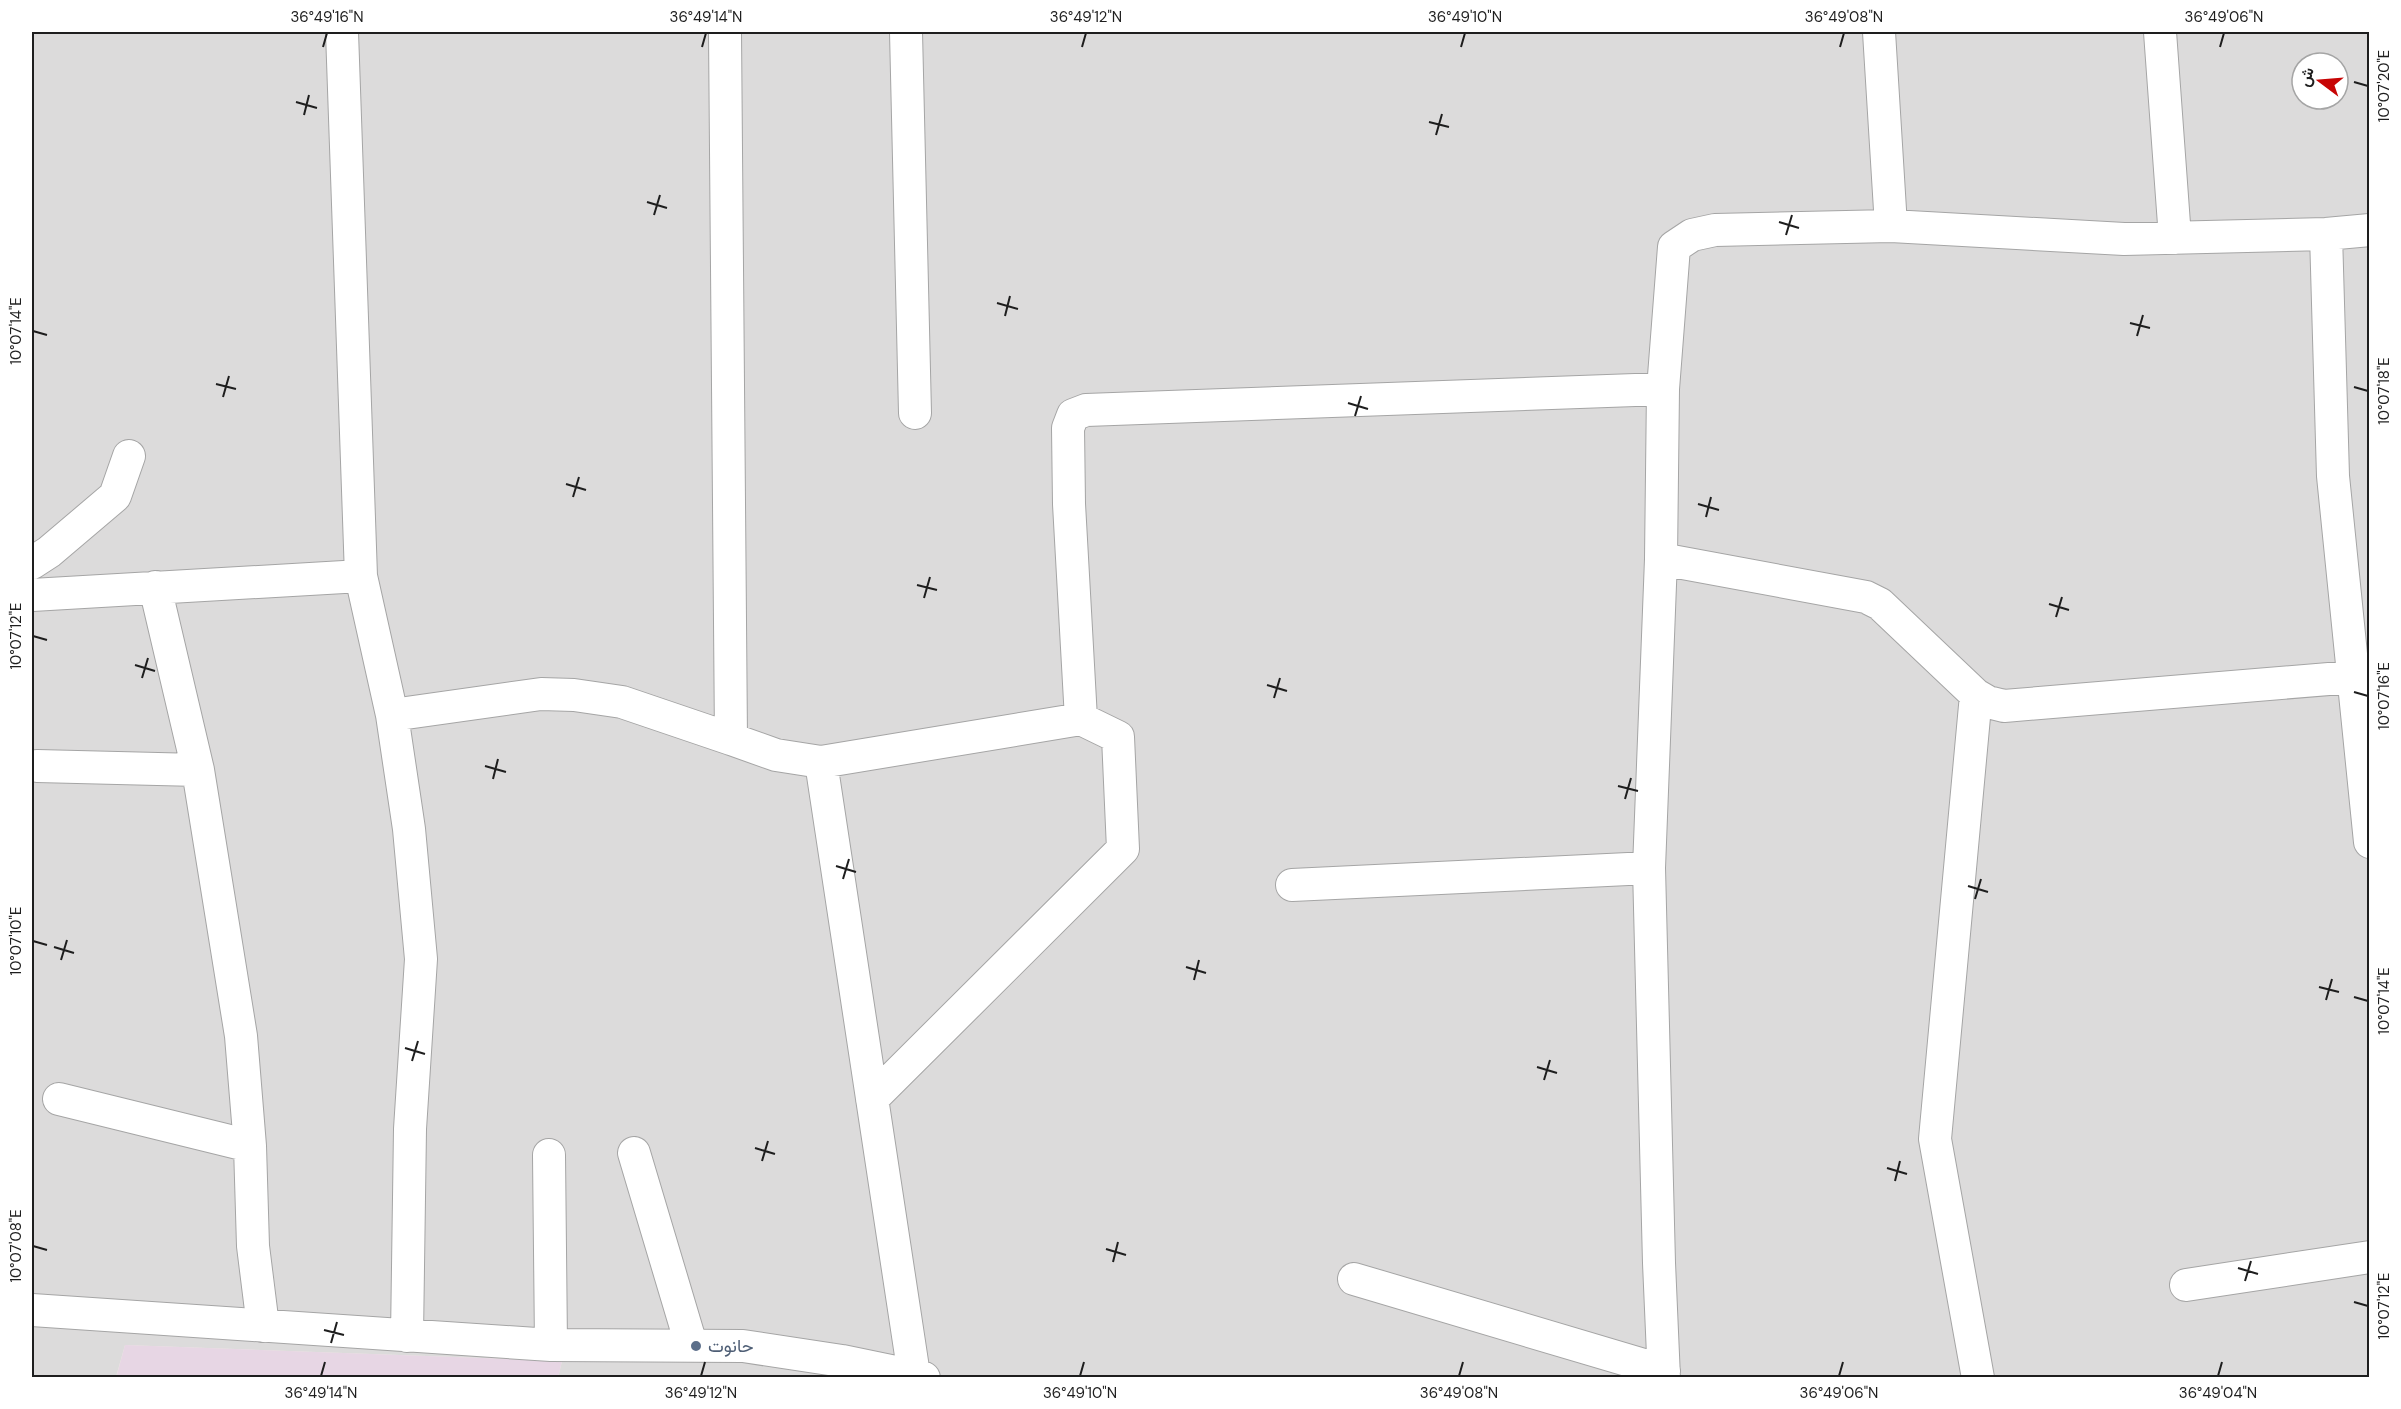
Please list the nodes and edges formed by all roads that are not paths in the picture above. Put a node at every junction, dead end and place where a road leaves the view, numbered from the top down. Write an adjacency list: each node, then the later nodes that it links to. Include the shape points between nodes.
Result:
1 (342, 32): 15 (street)
2 (724, 32): 22 (street)
3 (906, 32): 11 (street)
4 (1879, 32): 6 (street)
5 (2160, 32): 9 (street)
6 (1891, 226): 9 (street, via 2124,239); 10 (street, via 1715,230 1692,235 1674,247)
7 (2370, 230): 8 (street)
8 (2326, 234): 9 (street); 18 (street, via 2333,476)
9 (2175, 238)
10 (1663, 389): 13 (street); 21 (street, via 1086,410 1073,415 1068,428 1069,504)
11 (915, 413)
12 (129, 456): 14 (street, via 114,496)
13 (1661, 559): 19 (street, via 1866,597 1880,604); 27 (street)
14 (32, 563)
15 (361, 576): 16 (street); 20 (street)
16 (155, 587): 17 (street); 25 (street)
17 (32, 594)
18 (2353, 677): 19 (street, via 2004,706); 26 (street)
19 (1976, 696): 45 (street, via 1935,1139)
20 (392, 715): 22 (street, via 541,694 574,695 622,702); 39 (street, via 422,959 410,1129)
21 (1081, 719): 23 (street); 29 (street, via 1118,737 1124,849)
22 (731, 739): 23 (street, via 776,755)
23 (821, 762): 29 (street)
24 (36, 766): 25 (street)
25 (198, 770): 31 (street, via 241,1036)
26 (2370, 842)
27 (1649, 868): 28 (street); 43 (street)
28 (1292, 885)
29 (872, 1098): 44 (street)
30 (59, 1099): 31 (street)
31 (250, 1146): 38 (street, via 253,1246)
32 (634, 1153): 40 (street)
33 (549, 1155): 41 (street)
34 (2370, 1257): 36 (street)
35 (1354, 1279): 43 (street)
36 (2186, 1285)
37 (32, 1310): 38 (street)
38 (263, 1326): 39 (street)
39 (407, 1336): 41 (street)
40 (691, 1344): 41 (street); 42 (street, via 743,1346)
41 (551, 1345)
42 (839, 1369): 44 (street)
43 (1664, 1374)
44 (919, 1376)
45 (1978, 1377)

